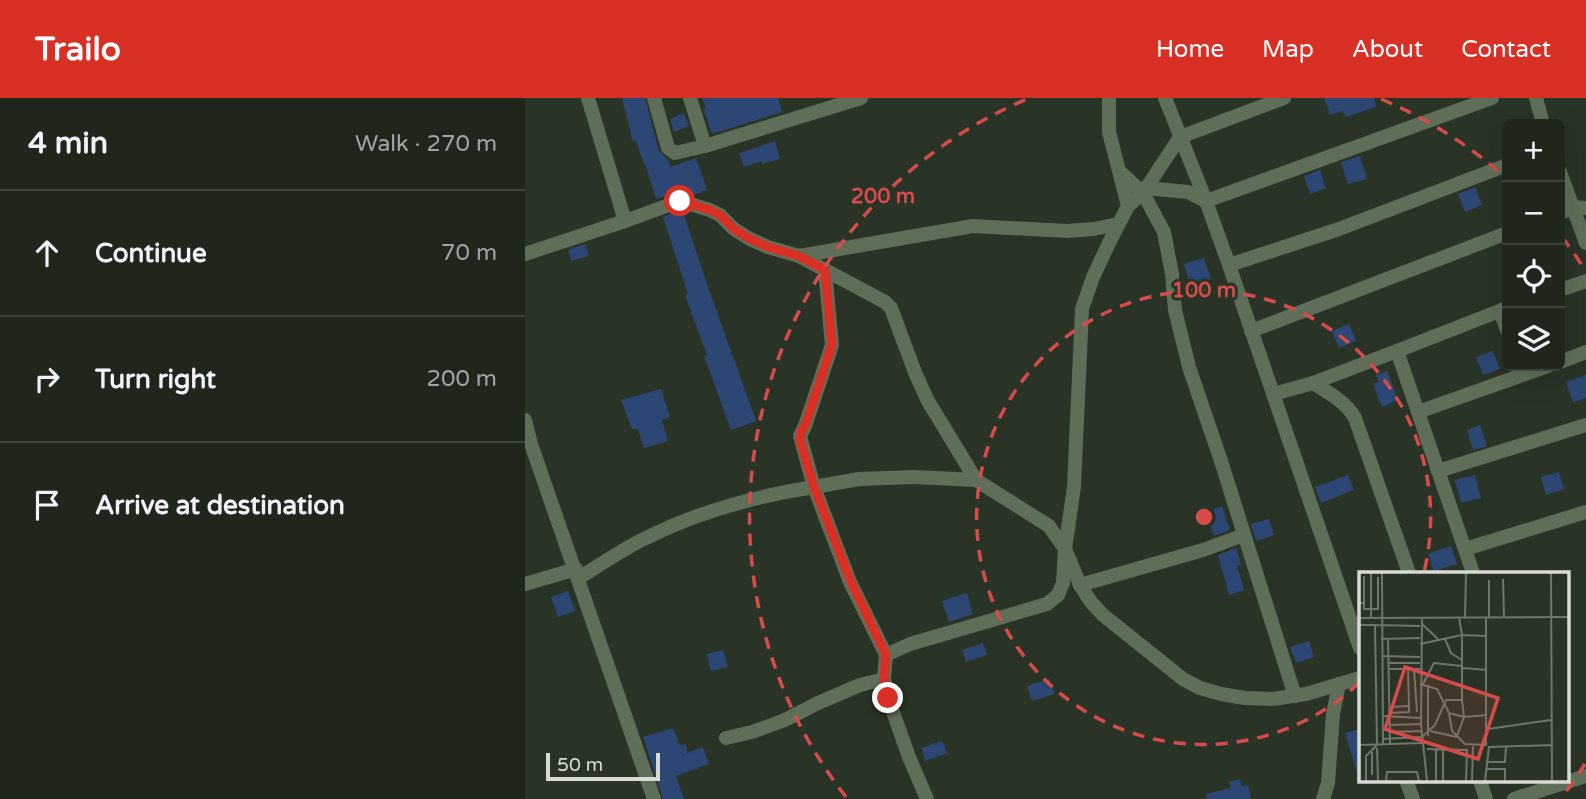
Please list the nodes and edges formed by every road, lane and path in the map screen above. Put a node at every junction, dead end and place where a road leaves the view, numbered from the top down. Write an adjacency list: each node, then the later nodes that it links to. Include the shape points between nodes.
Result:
1 (587, 98): 20 (street)
2 (654, 98): 12 (street, via 671,152)
3 (690, 98): 12 (street)
4 (861, 98): 12 (street)
5 (1109, 98): 14 (street, via 1109,132)
6 (1165, 98): 11 (street)
7 (1285, 98): 11 (street)
8 (1492, 98): 17 (street)
9 (1536, 98): 10 (street)
10 (1542, 119)
11 (1180, 137): 16 (street); 17 (street)
12 (705, 146)
13 (1502, 167): 26 (street)
14 (1121, 173): 16 (street); 18 (street)
15 (1564, 182): 19 (street)
16 (1144, 190): 17 (street, via 1188,192); 18 (street); 45 (street, via 1164,232 1189,368)
17 (1206, 201): 26 (street)
18 (1128, 206): 21 (street)
19 (1573, 209): 23 (street)
20 (625, 221): 24 (street); 25 (street, via 680,201 720,215 750,239)
21 (1118, 224): 25 (street, via 1067,231 965,226); 46 (street, via 1082,309 1074,487)
22 (1502, 235): 31 (street)
23 (1586, 243)
24 (525, 254)
25 (799, 256): 27 (street)
26 (1229, 265): 31 (street)
27 (825, 270): 42 (street, via 891,308 928,401); 43 (street, via 832,345 800,436)
28 (1586, 281): 29 (street)
29 (1565, 288)
30 (1502, 309): 32 (street)
31 (1251, 331): 37 (street)
32 (1397, 351): 36 (street); 38 (street)
33 (1586, 352): 34 (street)
34 (1565, 360)
35 (1520, 371): 38 (street)
36 (1313, 383): 37 (street); 48 (street, via 1342,402 1356,418)
37 (1274, 394): 54 (street)
38 (1418, 412): 41 (street)
39 (525, 420): 50 (street)
40 (1586, 425): 41 (street)
41 (1438, 471): 47 (street)
42 (976, 480): 43 (street, via 900,477); 46 (street, via 1049,526)
43 (814, 487): 50 (street, via 752,499 693,518); 55 (street)
44 (1586, 512): 47 (street)
45 (1244, 536): 52 (street); 59 (street)
46 (1065, 549): 52 (street); 53 (street, via 1063,583)
47 (1465, 549): 49 (street)
48 (1409, 572)
49 (1473, 572)
50 (577, 574): 51 (street); 65 (street)
51 (525, 584)
52 (1083, 588): 53 (street); 59 (street, via 1103,615 1200,688 1245,698)
53 (1047, 604): 55 (street)
54 (1359, 645)
55 (886, 655): 57 (street)
56 (1359, 678): 58 (street)
57 (884, 679): 60 (street, via 753,732); 66 (street)
58 (1339, 684): 59 (street); 63 (street)
59 (1295, 696)
60 (726, 738)
61 (1407, 782): 69 (street)
62 (1481, 782): 70 (street)
63 (1328, 783): 67 (street); 68 (street)
64 (1547, 784): 71 (street)
65 (654, 799)
66 (927, 799)
67 (1323, 799)
68 (1334, 799)
69 (1413, 799)
70 (1486, 799)
71 (1514, 799)

